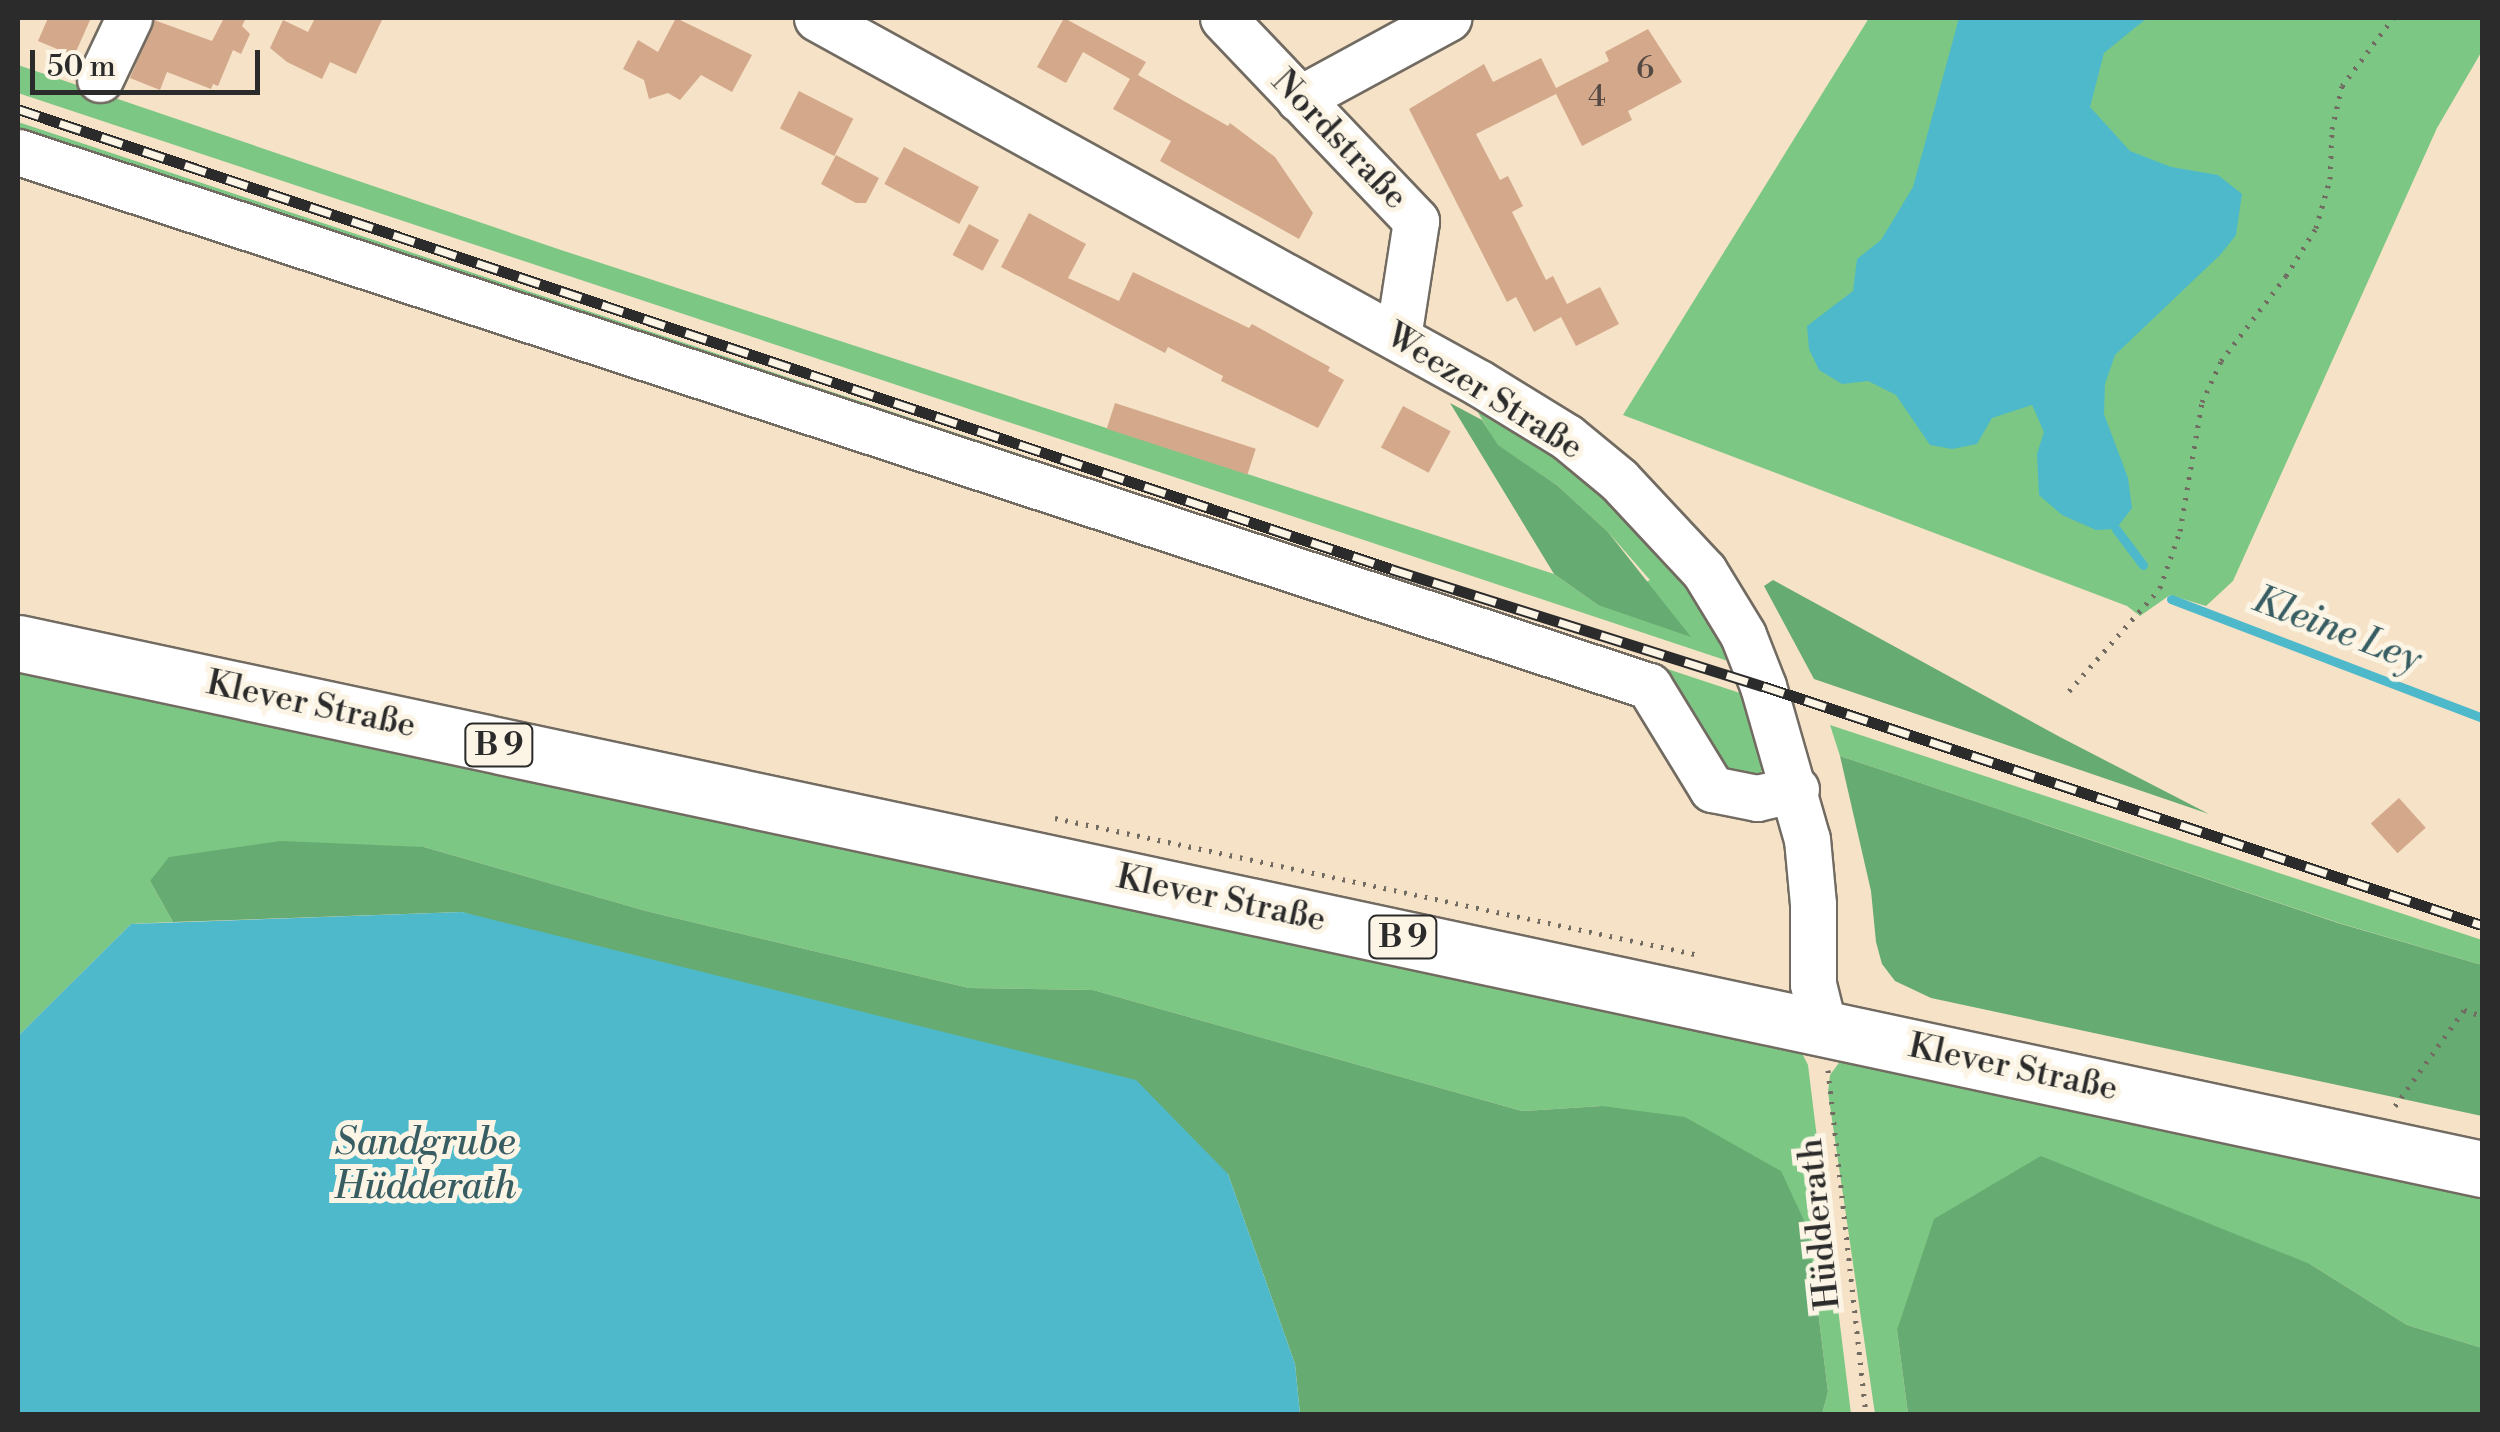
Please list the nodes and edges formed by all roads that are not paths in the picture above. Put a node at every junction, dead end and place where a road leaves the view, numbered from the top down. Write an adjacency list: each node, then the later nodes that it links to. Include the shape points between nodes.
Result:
1 (128, 18): 5 (street)
2 (817, 18): 8 (street, Weezer Straße)
3 (1223, 18): 6 (street, Nordstraße)
4 (1448, 18): 6 (street)
5 (100, 78)
6 (1300, 98): 8 (street, Nordstraße, via 1416,221)
7 (18, 152): 10 (street, via 1649,686 1712,789 1758,798)
8 (1398, 337): 10 (street, Weezer Straße, via 1567,438 1620,480 1704,571 1743,634)
9 (18, 644): 11 (main road, Klever Straße / B 9)
10 (1796, 788): 11 (street, Weezer Straße, via 1813,904 1813,984)
11 (1824, 1028): 12 (main road, Klever Straße / B 9)
12 (2482, 1168)

